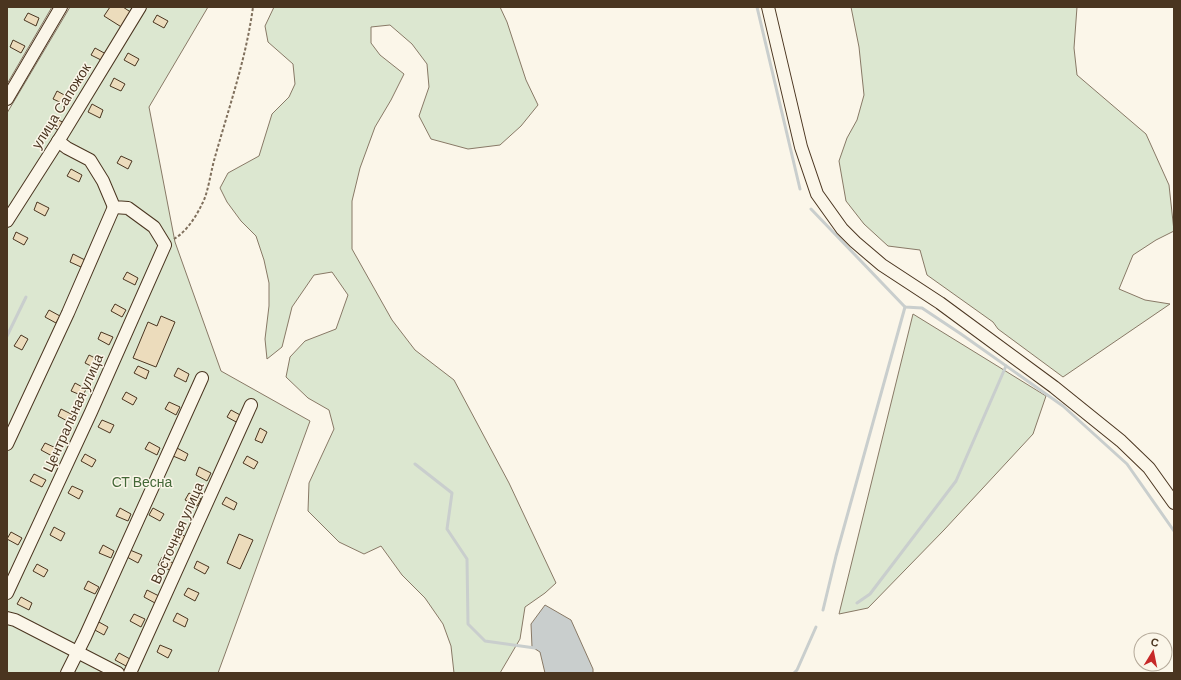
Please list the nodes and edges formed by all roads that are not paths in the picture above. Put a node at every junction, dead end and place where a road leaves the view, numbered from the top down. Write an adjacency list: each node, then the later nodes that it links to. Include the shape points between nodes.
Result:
1 (140, 7): 5 (street, улица Сапожок)
2 (768, 7): 11 (street, via 804,154 817,194 842,229 882,265 1054,387 1121,441 1149,468)
3 (59, 8): 4 (street)
4 (7, 99)
5 (58, 141): 6 (street, via 90,160 103,181); 7 (street, улица Сапожок)
6 (114, 207): 10 (street, via 68,314); 12 (street, Центральная улица, via 128,208 154,227 165,246)
7 (7, 221)
8 (202, 378): 14 (street)
9 (251, 406): 17 (street, Восточная улица)
10 (7, 444)
11 (1174, 503)
12 (7, 593)
13 (7, 618): 14 (street)
14 (77, 651): 15 (street); 16 (street)
15 (67, 673)
16 (118, 673)
17 (130, 673)

